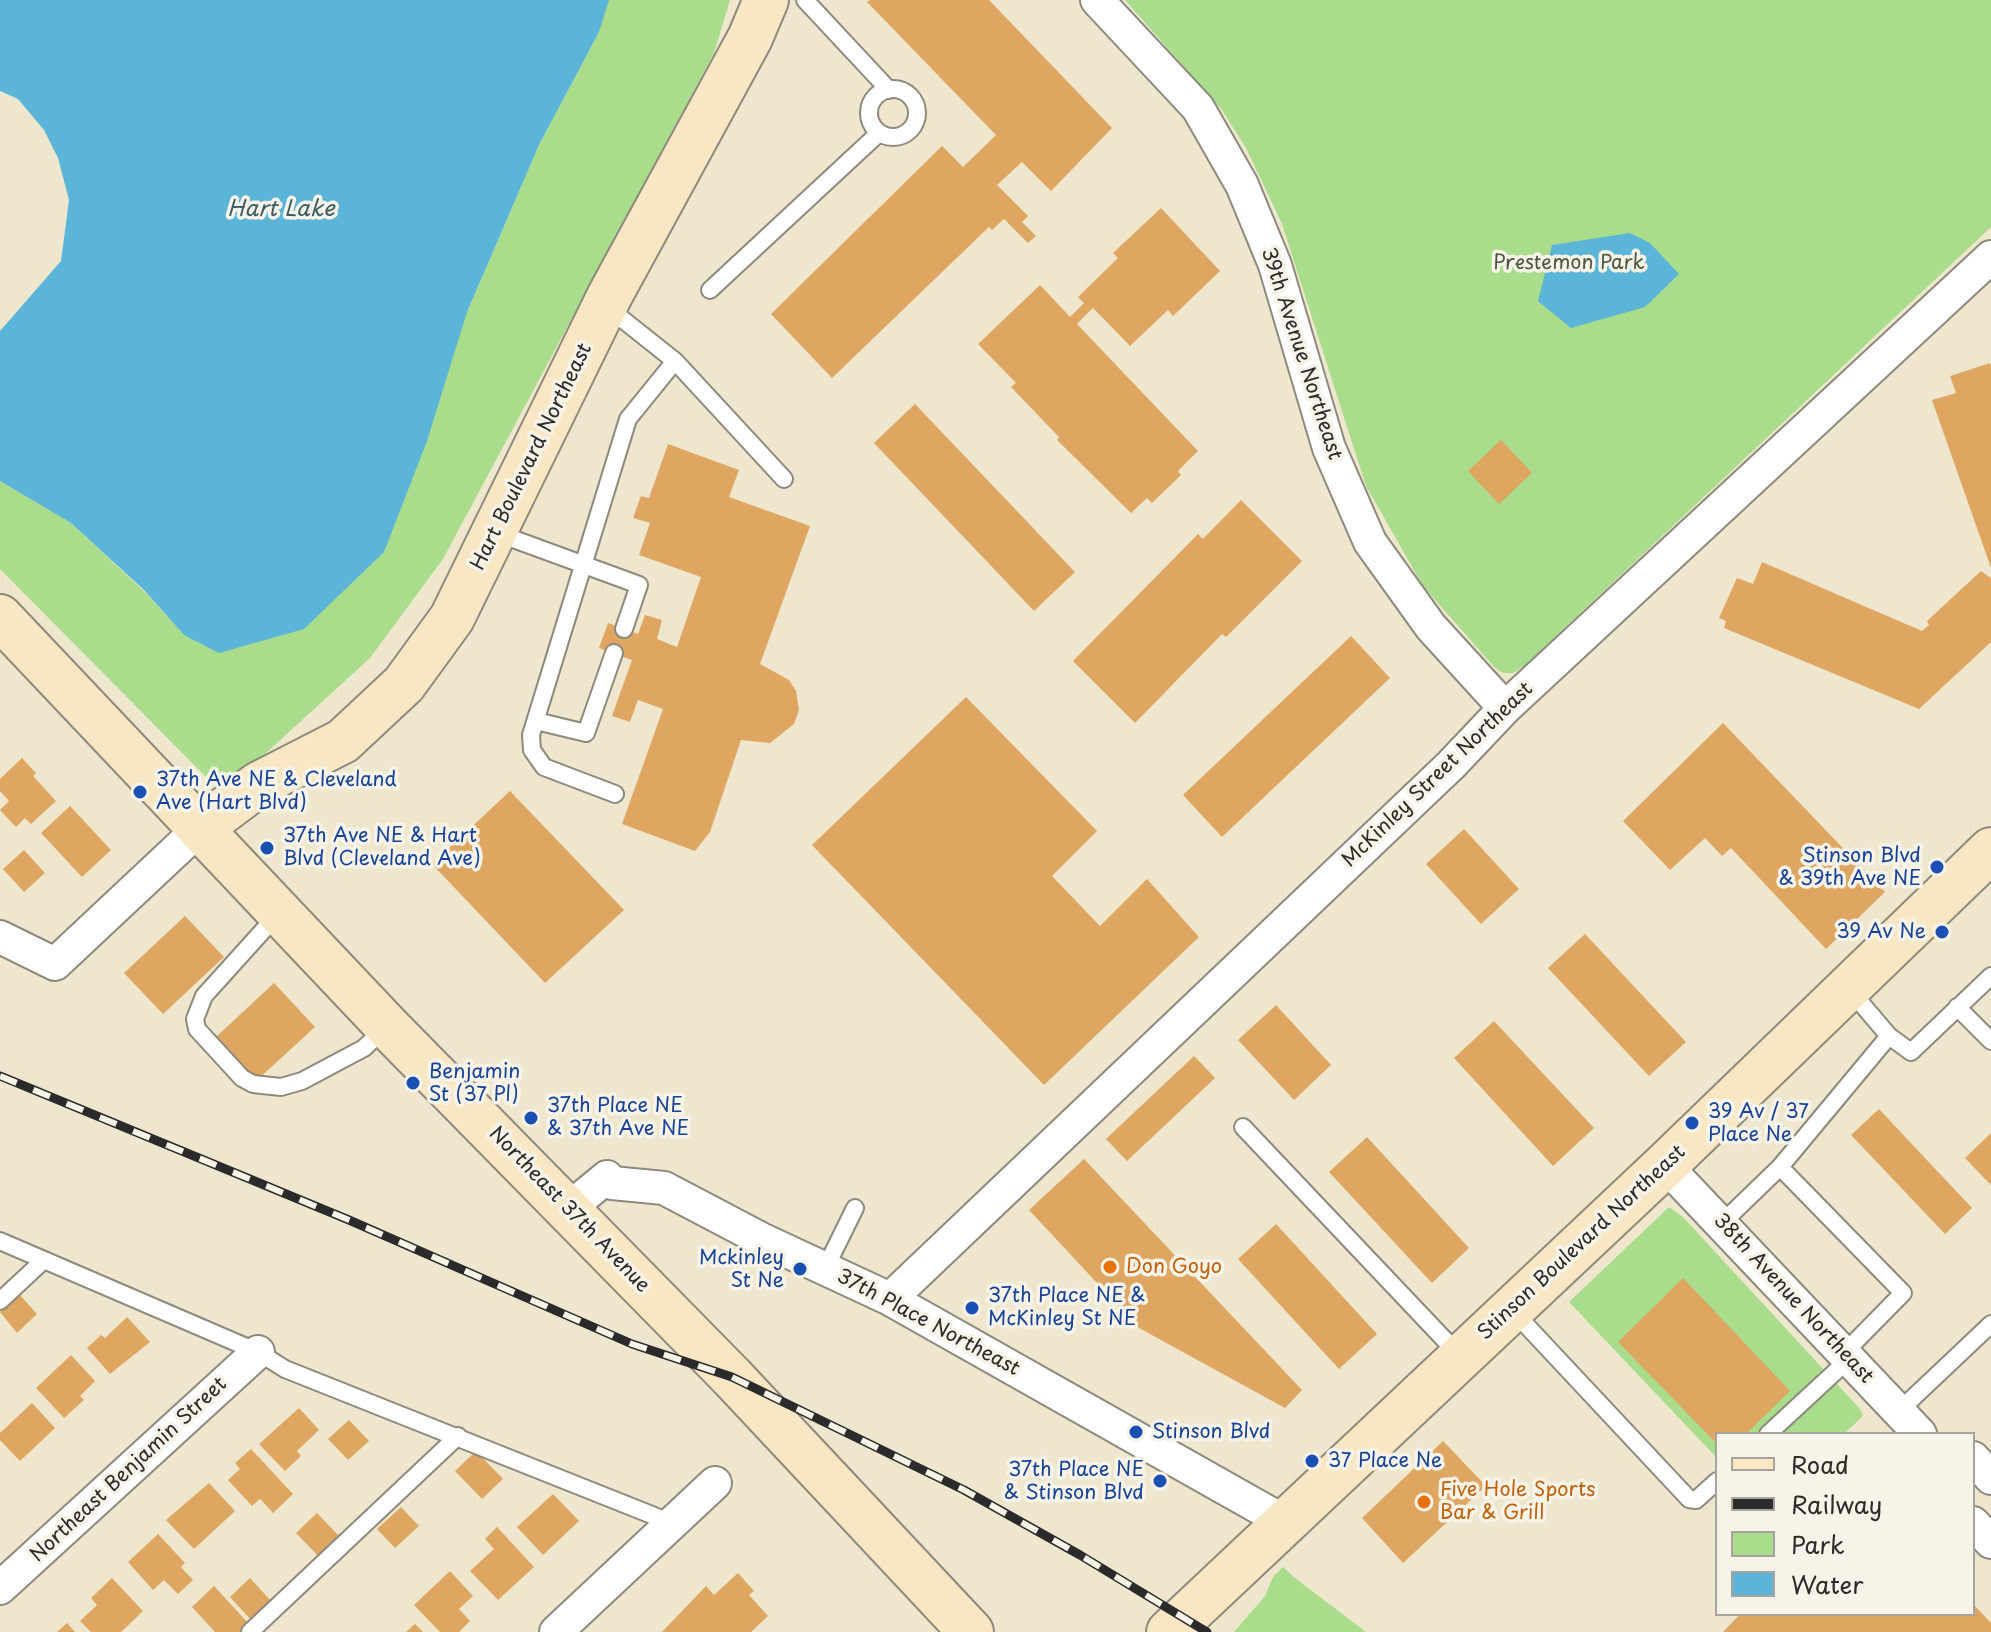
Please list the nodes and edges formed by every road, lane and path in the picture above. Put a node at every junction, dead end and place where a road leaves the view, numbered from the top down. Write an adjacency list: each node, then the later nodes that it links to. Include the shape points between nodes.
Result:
1 (766, 0): 8 (street, Hart Boulevard Northeast)
2 (805, 0): 4 (lane)
3 (1097, 0): 16 (street, 39th Avenue Northeast, via 1198,108 1242,185 1275,265 1329,448 1370,542 1431,627)
4 (889, 90): 5 (lane, via 871,104 870,120); 5 (lane, via 910,97 917,118 902,135)
5 (879, 133): 7 (lane)
6 (1991, 257): 16 (street, McKinley Street Northeast)
7 (710, 290)
8 (605, 306): 9 (lane); 11 (street, Hart Boulevard Northeast)
9 (675, 361): 10 (lane); 12 (lane, via 628,419)
10 (784, 479)
11 (496, 532): 12 (lane); 19 (street, Hart Boulevard Northeast, via 452,618 404,684 343,741 259,784)
12 (583, 565): 14 (lane, via 639,585); 17 (lane)
13 (0, 617): 19 (street, Northeast 37th Avenue)
14 (624, 629)
15 (614, 653): 17 (lane, via 586,733)
16 (1505, 708): 38 (street, McKinley Street Northeast)
17 (536, 721): 18 (lane, via 532,750 544,767)
18 (615, 794)
19 (200, 828): 21 (street, Northeast 37th Avenue); 22 (street, via 55,964)
20 (1991, 850): 24 (street, Stinson Boulevard Northeast)
21 (279, 913): 26 (street, Northeast 37th Avenue); 26 (lane, via 204,996 195,1019 197,1029 242,1078 281,1087 302,1081 364,1048)
22 (0, 937)
23 (1991, 976): 25 (lane)
24 (1848, 988): 27 (lane); 30 (street, Stinson Boulevard Northeast)
25 (1957, 1007): 27 (lane, via 1911,1052); 28 (lane)
26 (387, 1026): 33 (street, Northeast 37th Avenue)
27 (1889, 1036): 31 (lane)
28 (1991, 1041)
29 (1243, 1127): 44 (lane)
30 (1665, 1165): 34 (street, 38th Avenue Northeast); 40 (street, Stinson Boulevard Northeast)
31 (1780, 1167): 34 (lane); 43 (lane, via 1903,1293)
32 (855, 1208): 37 (lane)
33 (568, 1209): 37 (street, 37th Place Northeast, via 607,1177 612,1183 664,1188); 59 (street, Northeast 37th Avenue)
34 (1722, 1223): 43 (street, 38th Avenue Northeast)
35 (0, 1241): 36 (lane)
36 (44, 1260): 39 (lane); 42 (lane)
37 (825, 1269): 38 (street, 37th Place Northeast)
38 (890, 1299): 52 (street, 37th Place Northeast)
39 (0, 1301)
40 (1511, 1309): 44 (street, Stinson Boulevard Northeast); 51 (lane, via 1689,1499 1696,1500)
41 (1991, 1324): 45 (lane)
42 (258, 1352): 47 (lane, via 285,1369); 56 (street, Northeast Benjamin Street)
43 (1847, 1356): 45 (street, 38th Avenue Northeast); 46 (lane)
44 (1461, 1357): 52 (street, Stinson Boulevard Northeast)
45 (1909, 1422)
46 (1770, 1432)
47 (458, 1436): 53 (lane); 57 (lane)
48 (1975, 1460): 49 (street)
49 (1991, 1478)
50 (715, 1483): 53 (street)
51 (1715, 1483)
52 (1285, 1522): 60 (street, Stinson Boulevard Northeast)
53 (672, 1523): 58 (street)
54 (1975, 1525): 55 (street)
55 (1991, 1542)
56 (0, 1588)
57 (250, 1632)
58 (556, 1632)
59 (971, 1632)
60 (1169, 1632)

